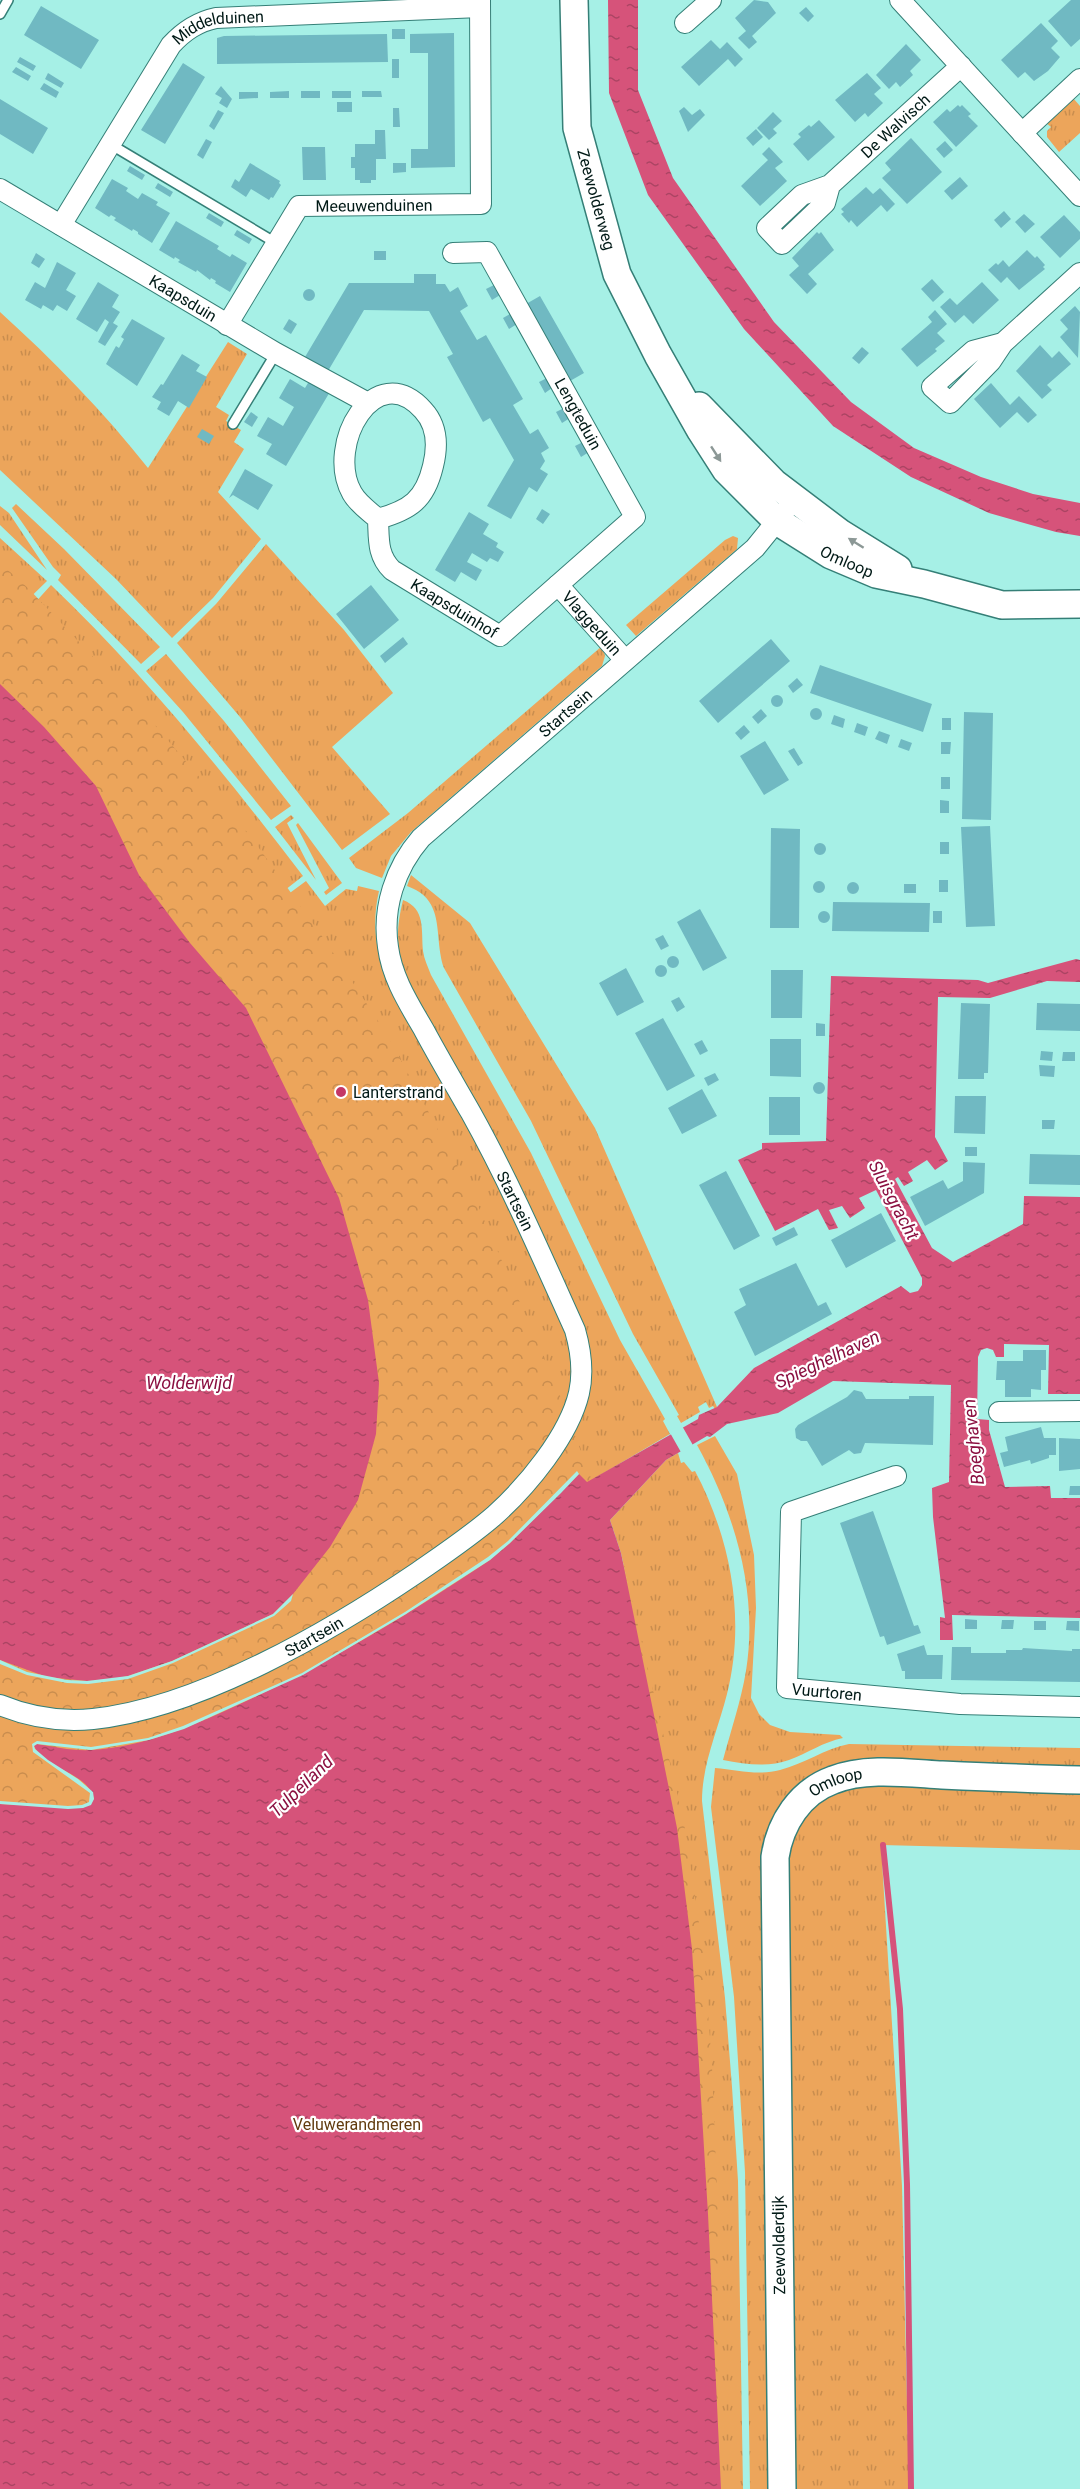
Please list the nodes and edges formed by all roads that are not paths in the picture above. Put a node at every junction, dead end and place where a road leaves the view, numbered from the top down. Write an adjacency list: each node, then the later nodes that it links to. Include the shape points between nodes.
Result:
1 (8, 0): 6 (lane)
2 (574, 0): 22 (main road, Zeewolderweg, via 577,128 617,274)
3 (711, 0): 7 (street)
4 (900, 0): 8 (street)
5 (480, 4): 11 (street, Middelduinen, via 199,21 171,45); 16 (street, Meeuwenduinen, via 482,204 299,206)
6 (0, 14)
7 (685, 23)
8 (961, 66): 10 (street); 12 (street, De Walvisch)
9 (1080, 79): 10 (street)
10 (1022, 133): 14 (street)
11 (110, 144): 15 (street, Middelduinen); 16 (lane)
12 (830, 186)
13 (0, 189): 15 (street, Kaapsduin)
14 (1080, 196)
15 (61, 225): 19 (street, Kaapsduin)
16 (276, 243): 19 (street, Meeuwenduinen)
17 (453, 253): 29 (street, Lengteduin, via 487,252 635,516)
18 (1080, 273): 20 (street)
19 (227, 325): 21 (street, Kaapsduin)
20 (1003, 343)
21 (276, 353): 23 (street, Kaapsduin); 24 (lane)
22 (677, 385): 25 (main road, Zeewolderweg); 27 (main road, Zeewolderweg, one-way to 27, via 726,470)
23 (368, 404): 26 (street, via 357,414 347,434 344,461 351,493); 26 (street, via 395,393 409,397 432,420 436,443 430,480 420,498 403,511)
24 (233, 424)
25 (794, 500): 27 (street, Startsein); 28 (main road, Omloop, one-way to 25)
26 (378, 519): 29 (street, Kaapsduinhof, via 379,551 392,570 500,636)
27 (777, 521): 28 (main road, Omloop, via 831,555 876,574); 31 (street, Startsein, via 755,548)
28 (924, 584): 30 (main road, Omloop, via 1002,605)
29 (558, 585): 31 (street, Vlaggeduin)
30 (1080, 604)
31 (625, 660): 35 (street, Startsein, via 421,838 398,873 387,916 388,949 400,987 492,1155 575,1330 582,1379 576,1405 559,1437 515,1496 476,1531 363,1607 245,1670 168,1702 94,1719 48,1718)
32 (1080, 1411): 33 (street)
33 (999, 1412)
34 (896, 1476): 36 (street, Vuurtoren, via 791,1512 788,1688 960,1704)
35 (0, 1705)
36 (1080, 1707)
37 (1080, 1780): 38 (main road, Omloop, via 856,1774 833,1780 809,1793 789,1815 776,1848)
38 (777, 2000): 39 (main road, Zeewolderdijk)
39 (782, 2489)

